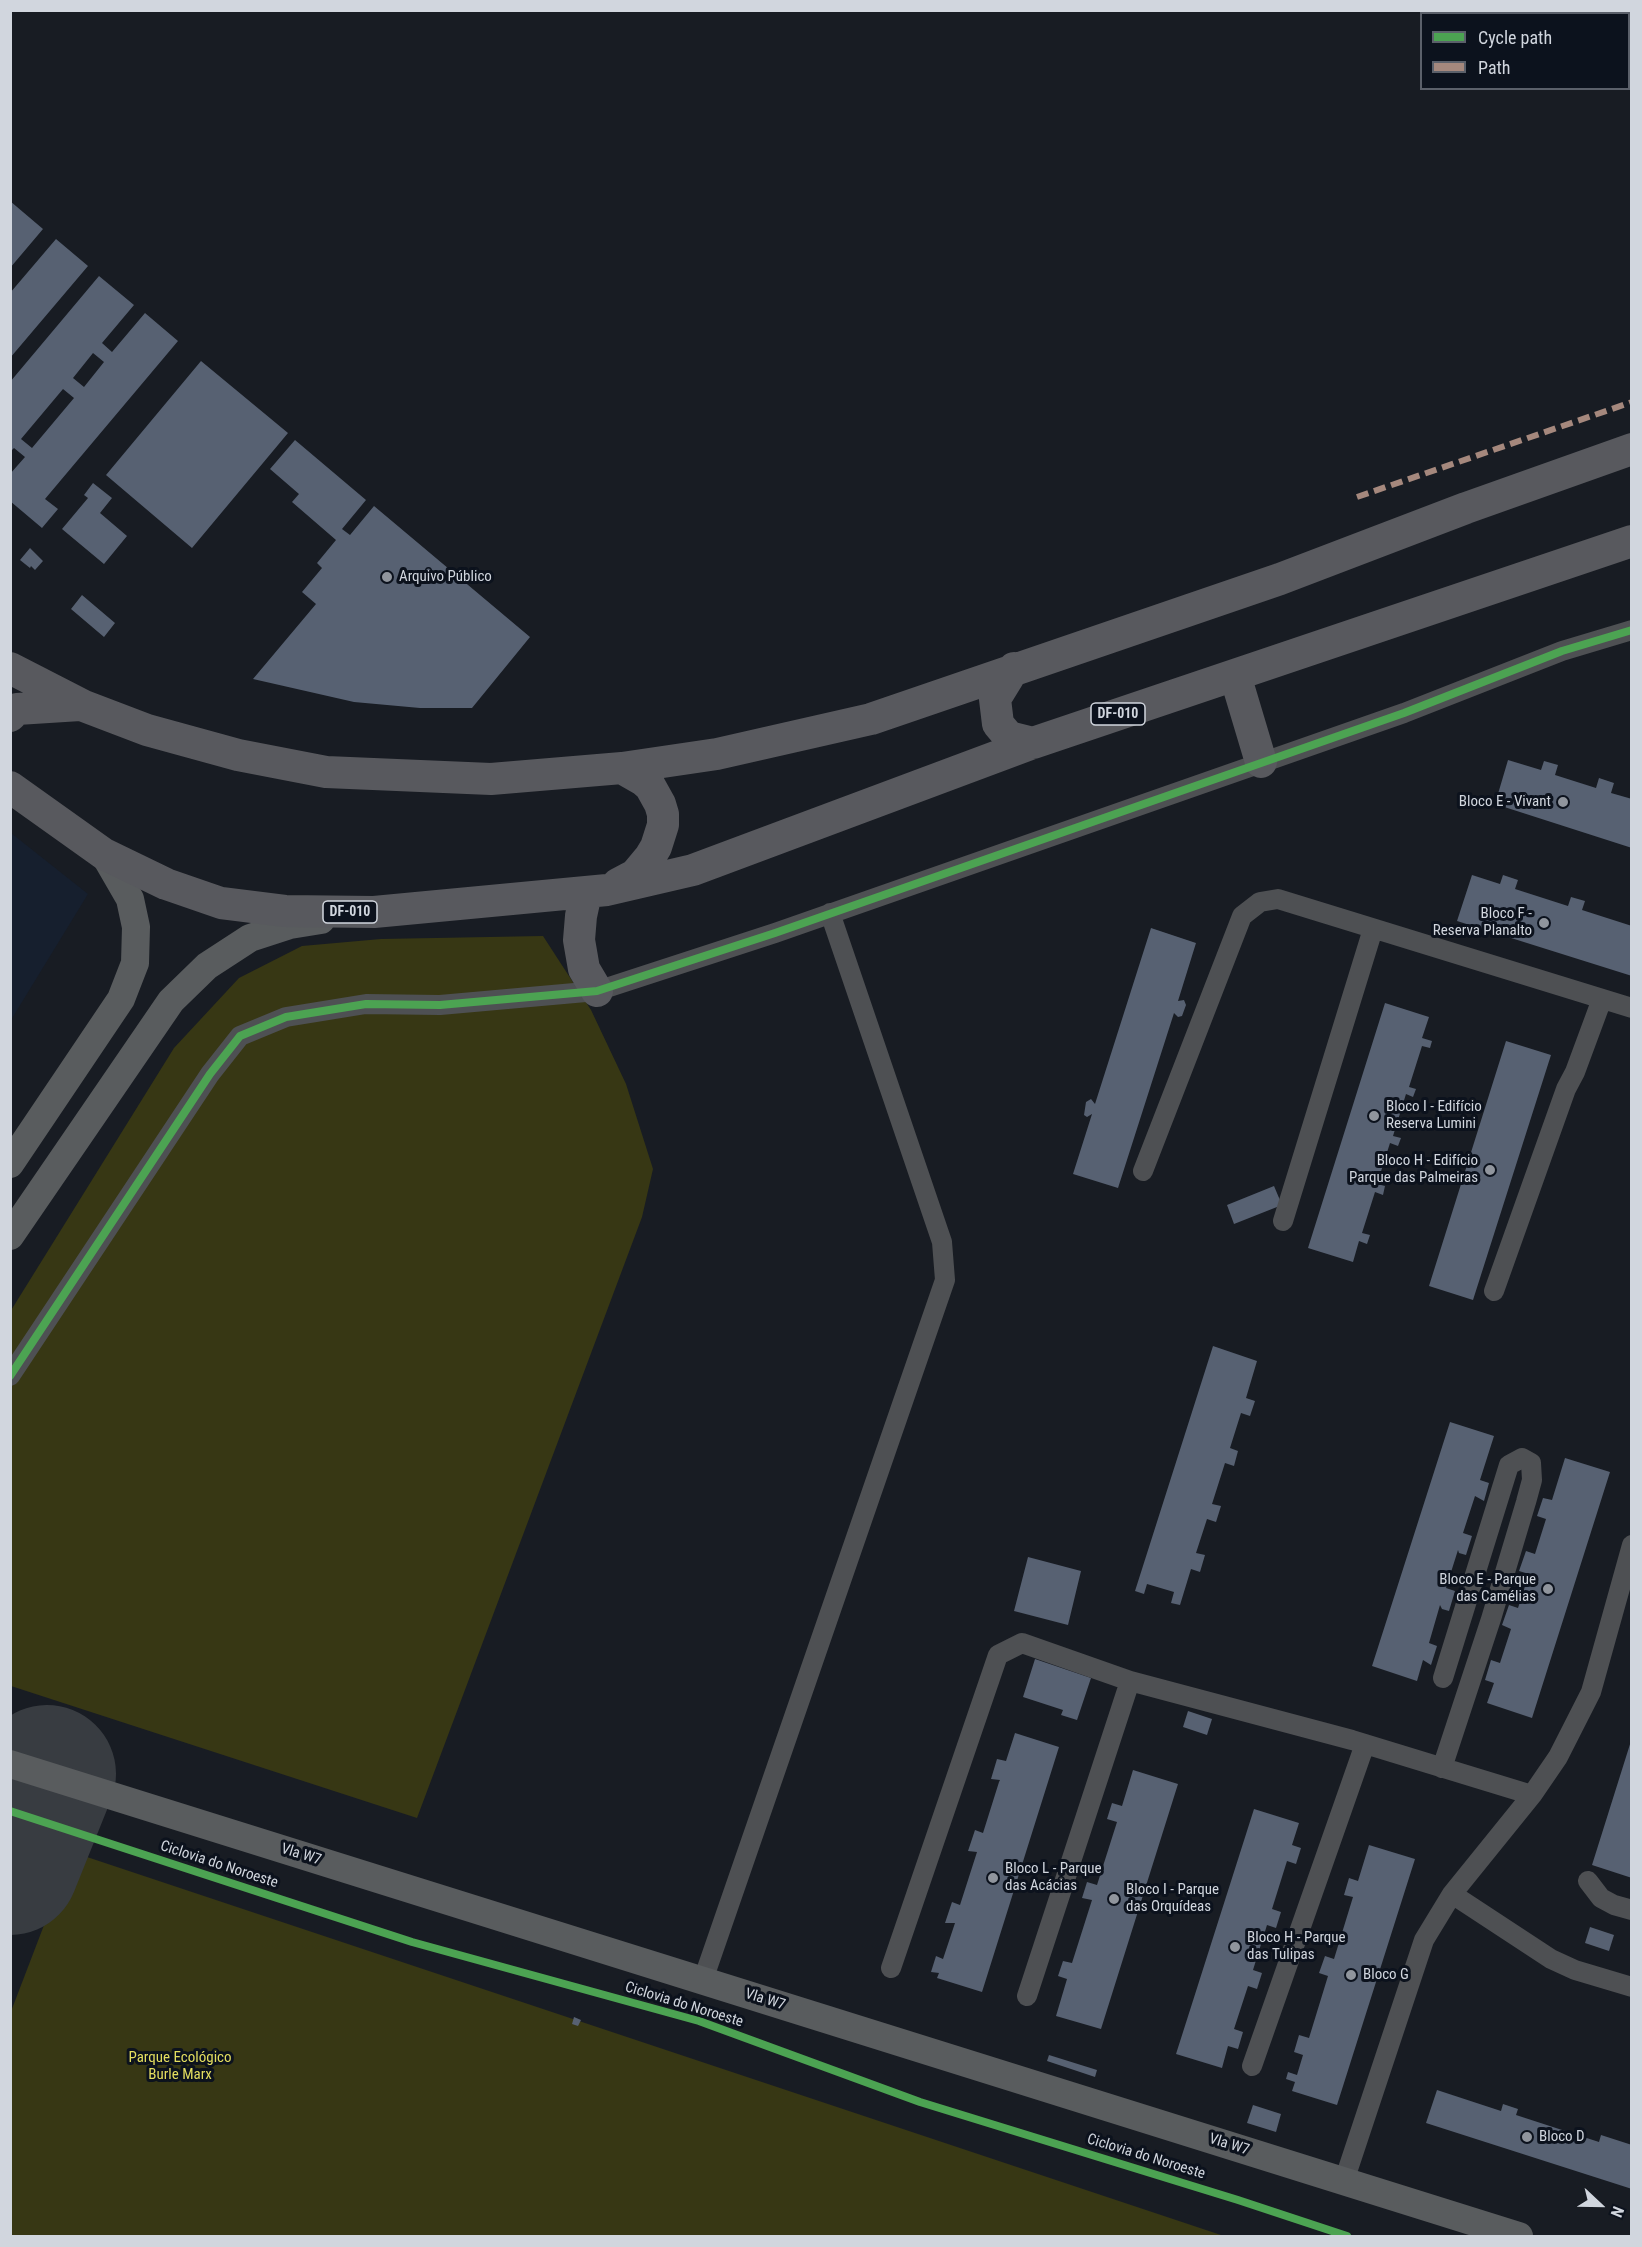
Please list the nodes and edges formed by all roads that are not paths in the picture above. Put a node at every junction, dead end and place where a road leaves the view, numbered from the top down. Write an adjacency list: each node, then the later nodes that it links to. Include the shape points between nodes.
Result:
1 (1632, 449): 5 (main road, via 1280,579)
2 (1632, 541): 6 (main road, DF-010)
3 (1632, 630): 10 (street, via 1562,651 1404,713)
4 (10, 668): 7 (main road)
5 (1014, 669): 9 (main road, via 995,699 998,724 1010,737); 11 (main road, via 871,719 717,754)
6 (1235, 675): 9 (main road, DF-010); 10 (main road)
7 (84, 706): 8 (main road, via 17,709); 11 (main road, via 178,739 326,772 491,779)
8 (10, 716)
9 (1033, 743): 14 (main road, DF-010, via 693,870)
10 (1261, 762): 16 (street)
11 (622, 768): 14 (main road, via 650,786 660,804 663,825 656,847 635,875)
12 (13, 786): 13 (main road, DF-010)
13 (104, 854): 15 (main road, DF-010, via 166,884 221,903 285,911); 21 (main road, via 130,899 136,927 135,963 121,999)
14 (596, 892): 15 (main road, DF-010); 18 (main road, via 580,916 579,940 584,969)
15 (374, 912): 24 (main road, via 280,928 250,938 207,966 171,1001)
16 (830, 913): 18 (street); 38 (street, via 942,1242 945,1280)
17 (1373, 929): 19 (street); 22 (street, via 1278,899 1260,902 1242,915); 23 (street)
18 (597, 991): 26 (street, via 440,1005 366,1005 286,1017 240,1036 210,1074)
19 (1602, 999): 20 (street); 25 (street)
20 (1632, 1008)
21 (10, 1164)
22 (1143, 1171)
23 (1283, 1221)
24 (10, 1236)
25 (1494, 1291)
26 (10, 1376)
27 (1632, 1545): 33 (street, via 1591,1692 1558,1757)
28 (1443, 1678): 32 (street, via 1509,1465 1522,1458 1531,1463 1532,1480)
29 (1130, 1681): 30 (street); 37 (street, via 1022,1643 998,1655); 40 (street)
30 (1365, 1744): 32 (street); 41 (street)
31 (10, 1764): 38 (main road, Vla W7)
32 (1442, 1768): 33 (street)
33 (1532, 1795): 35 (street)
34 (1588, 1881): 36 (street, via 1601,1898)
35 (1452, 1894): 39 (street, via 1551,1959); 42 (street, via 1424,1940)
36 (1632, 1910)
37 (891, 1968)
38 (703, 1980): 42 (main road, Vla W7)
39 (1632, 1987)
40 (1027, 1996)
41 (1252, 2066)
42 (1344, 2181): 43 (main road, Vla W7)
43 (1519, 2236)

